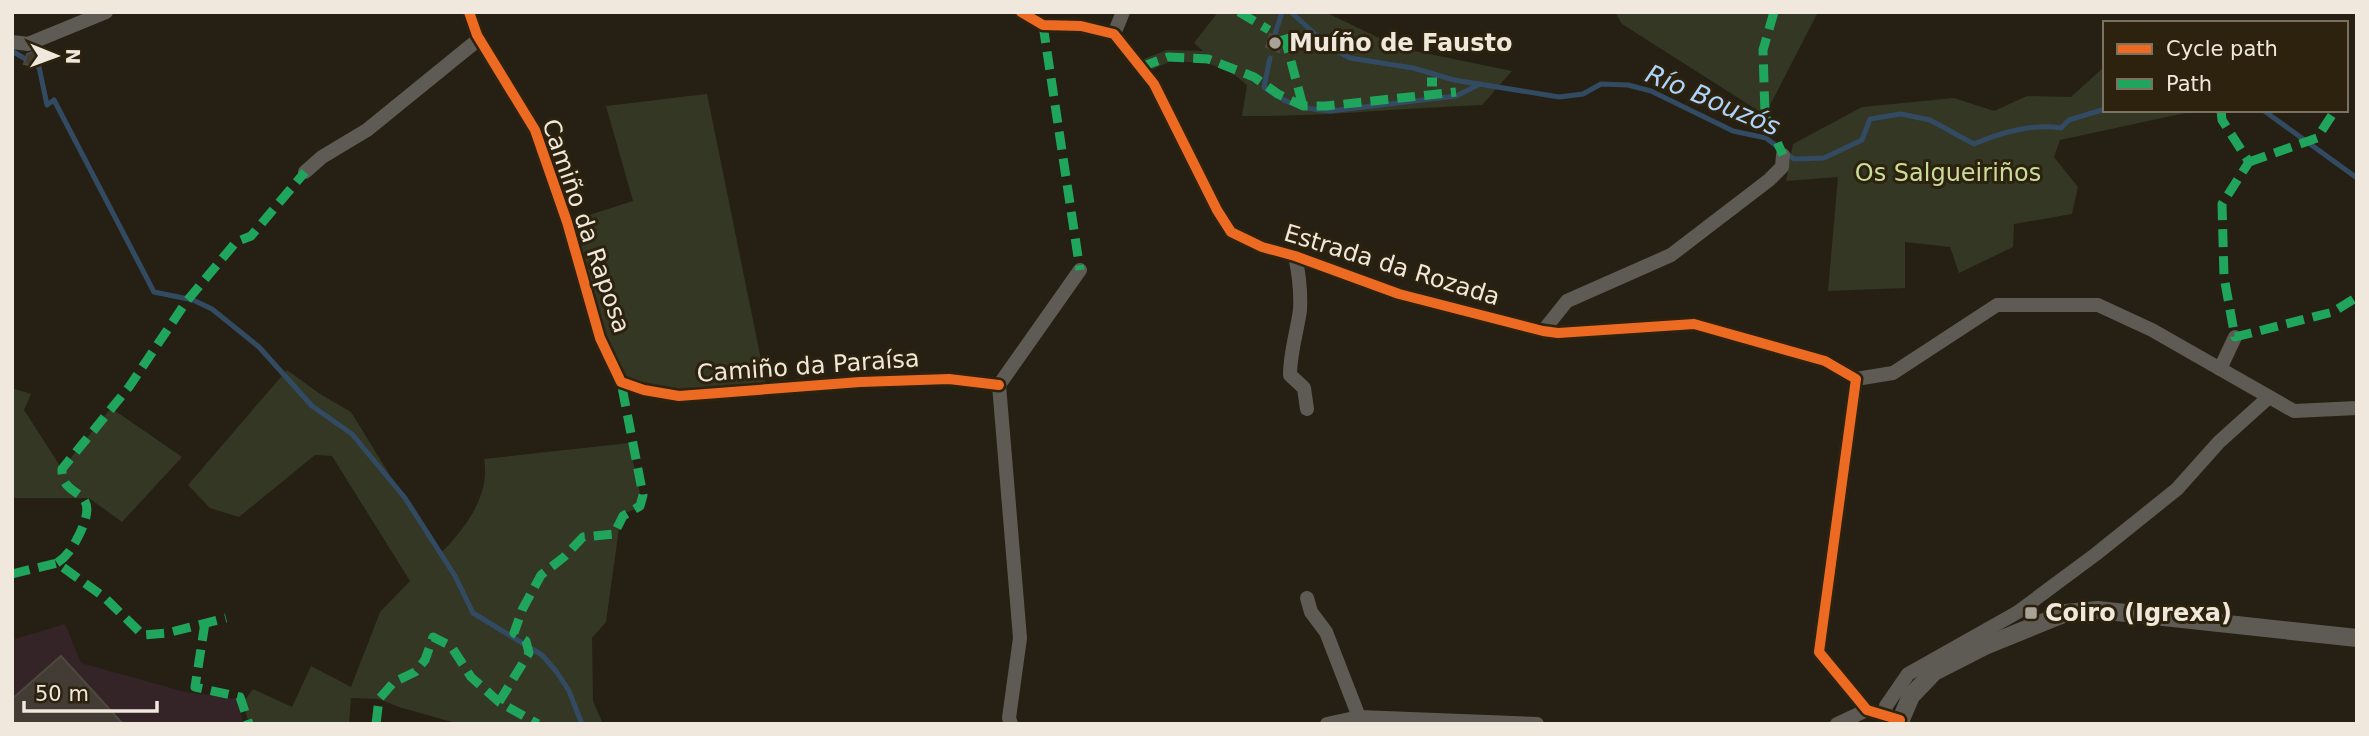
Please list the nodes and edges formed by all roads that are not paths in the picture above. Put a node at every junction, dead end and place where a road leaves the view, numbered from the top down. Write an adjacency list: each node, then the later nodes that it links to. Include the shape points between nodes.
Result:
1 (106, 12): 7 (street, via 28,44)
2 (469, 12): 6 (street, Camiño da Raposa)
3 (1021, 12): 5 (street, via 1043,25 1082,26)
4 (1123, 12): 5 (street)
5 (1114, 34): 10 (street, Estrada da Rozada, via 1154,84 1231,232)
6 (480, 39): 9 (street); 16 (street, Camiño da Raposa, via 535,130 600,338)
7 (12, 42)
8 (1783, 155): 12 (street, via 1782,167 1769,180 1671,255 1567,301)
9 (305, 172)
10 (1295, 256): 12 (street, Estrada da Rozada, via 1399,294); 20 (street, via 1300,310 1290,375 1304,388)
11 (1080, 270): 17 (street)
12 (1543, 331): 15 (street, Estrada da Rozada, via 1694,324 1825,361)
13 (2235, 337): 14 (street)
14 (2220, 369): 15 (street, via 2098,305 1997,305 1893,373); 18 (street)
15 (1856, 379): 23 (street, via 1819,652)
16 (621, 382): 17 (street, Camiño da Paraísa, via 679,396 860,382 949,379)
17 (999, 385): 26 (street, via 1020,638)
18 (2269, 397): 19 (street, via 2294,411); 25 (street, via 2219,442 2178,489 2096,554 2018,612 1908,674 1885,706)
19 (2357, 408)
20 (1307, 409)
21 (1307, 598): 24 (street, via 1326,632)
22 (2357, 638): 25 (street, via 2098,610 2066,613 1934,672)
23 (1867, 710): 25 (street); 29 (street)
24 (1359, 717): 27 (street); 28 (street)
25 (1895, 720)
26 (1011, 724)
27 (1327, 724)
28 (1537, 724)
29 (1837, 724)

